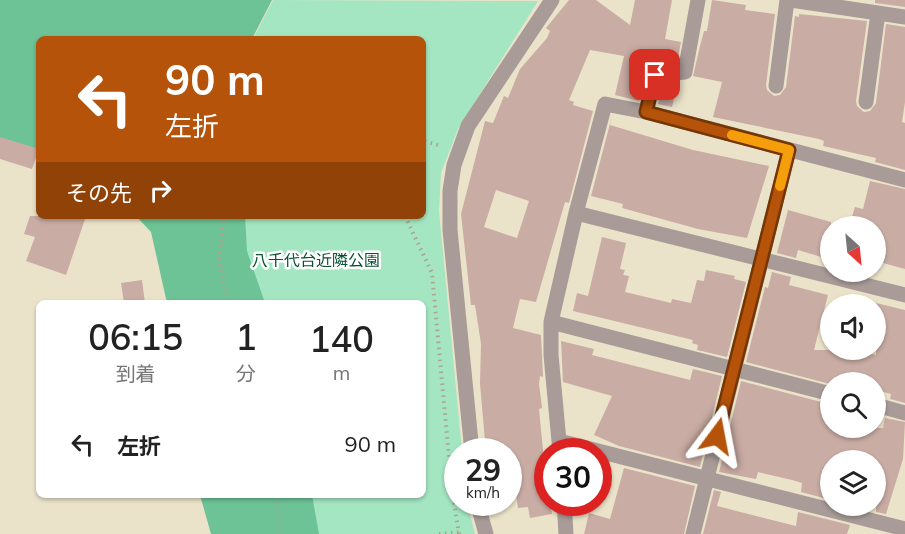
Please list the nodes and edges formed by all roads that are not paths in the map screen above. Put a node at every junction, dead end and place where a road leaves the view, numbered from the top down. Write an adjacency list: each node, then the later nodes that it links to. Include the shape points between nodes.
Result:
1 (552, 0): 20 (street, via 482,97 446,186)
2 (698, 0): 9 (street, via 685,72 655,75)
3 (787, 0): 7 (street)
4 (791, 0): 5 (street)
5 (878, 13): 6 (street); 8 (street)
6 (905, 17)
7 (776, 86)
8 (866, 102)
9 (646, 112): 10 (street); 12 (street, via 605,104)
10 (789, 150): 11 (street); 13 (street)
11 (905, 180)
12 (576, 213): 13 (street); 15 (street)
13 (762, 260): 14 (street); 16 (street)
14 (905, 295)
15 (551, 322): 16 (street); 21 (street)
16 (732, 370): 17 (street); 23 (street)
17 (820, 391)
18 (886, 408): 19 (street)
19 (905, 413)
20 (471, 438)
21 (559, 438)
22 (612, 458): 23 (street)
23 (707, 480): 26 (street); 29 (street)
24 (481, 516): 27 (street)
25 (565, 516): 28 (street)
26 (903, 527)
27 (486, 534)
28 (566, 534)
29 (693, 534)

